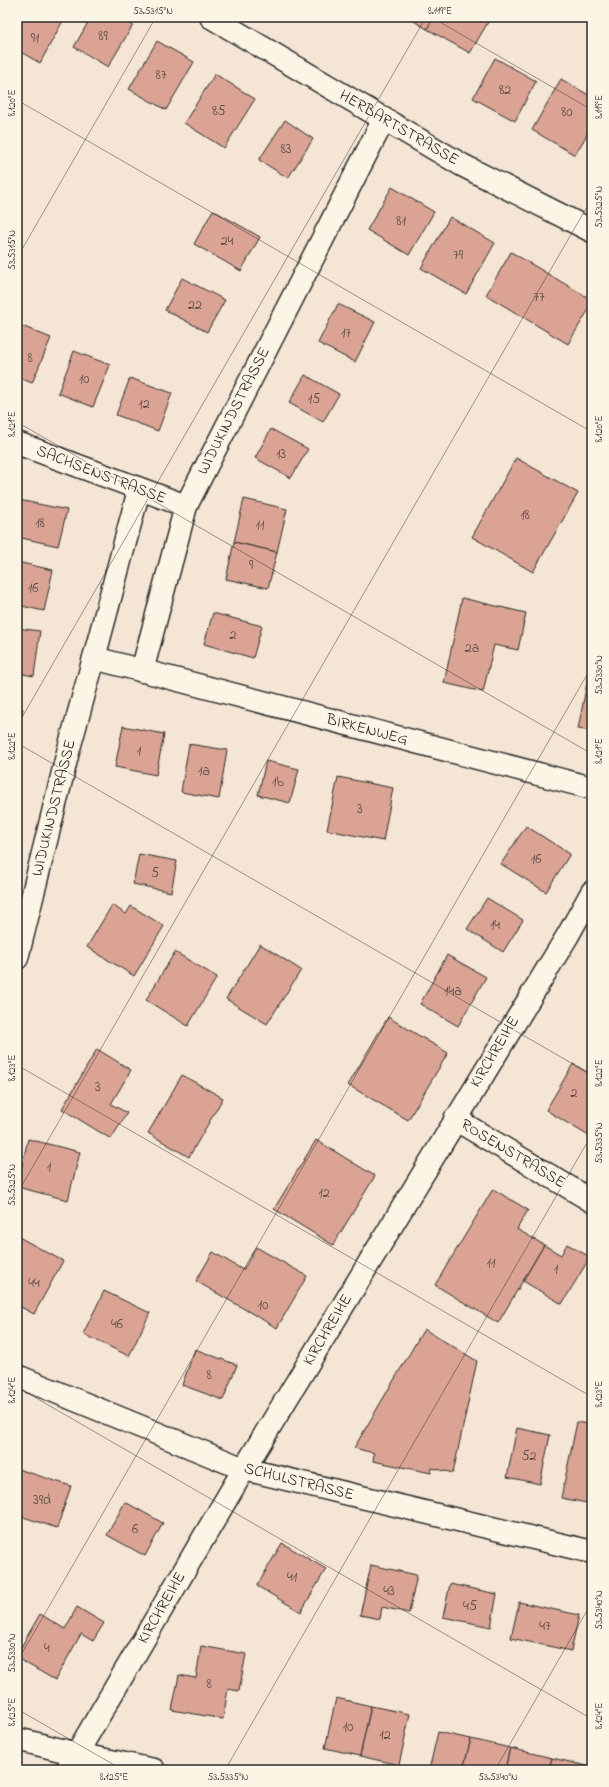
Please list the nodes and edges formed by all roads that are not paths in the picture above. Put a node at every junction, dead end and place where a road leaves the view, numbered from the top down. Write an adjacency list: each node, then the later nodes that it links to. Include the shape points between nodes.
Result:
1 (211, 17): 2 (street, HERBARTSTRASSE)
2 (384, 119): 3 (street, HERBARTSTRASSE, via 462,165); 6 (street, WIDUKINDSTRASSE)
3 (592, 231)
4 (17, 443): 5 (street, SACHSENSTRASSE)
5 (140, 490): 6 (street, SACHSENSTRASSE); 7 (street, WIDUKINDSTRASSE)
6 (186, 506): 8 (street, WIDUKINDSTRASSE)
7 (94, 658): 8 (street); 11 (street, WIDUKINDSTRASSE)
8 (142, 671): 9 (street, BIRKENWEG)
9 (592, 788)
10 (592, 892): 12 (street, KIRCHREIHE)
11 (17, 958)
12 (455, 1119): 13 (street, ROSENSTRASSE); 15 (street, KIRCHREIHE)
13 (592, 1201)
14 (17, 1376): 15 (street, SCHULSTRASSE)
15 (244, 1470): 16 (street, SCHULSTRASSE); 18 (street, KIRCHREIHE)
16 (592, 1552)
17 (17, 1739): 18 (street)
18 (72, 1762): 19 (street)
19 (154, 1770)

